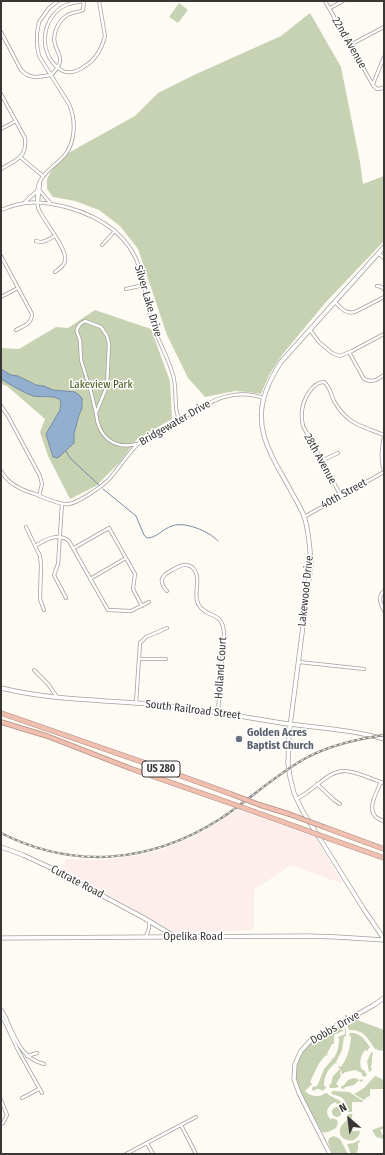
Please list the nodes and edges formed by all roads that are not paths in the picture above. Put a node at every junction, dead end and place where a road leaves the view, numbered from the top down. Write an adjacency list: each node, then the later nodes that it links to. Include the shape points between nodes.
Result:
1 (58, 1): 12 (street, via 45,12 36,39 39,56)
2 (84, 1): 11 (street, via 83,10 66,16 58,24 54,37 60,59); 11 (street, via 65,5 54,13 47,26 44,38 47,53)
3 (99, 1): 11 (street, via 105,36 94,59 72,73)
4 (325, 1): 6 (street, 22nd Avenue)
5 (343, 1): 6 (street)
6 (330, 8): 9 (street, 22nd Avenue)
7 (384, 27): 9 (street)
8 (1, 34): 12 (street, via 25,74 34,78)
9 (350, 45): 13 (street, 22nd Avenue)
10 (384, 57): 13 (street)
11 (58, 68): 12 (street)
12 (51, 75): 20 (street, via 65,95 72,111 74,134 65,154)
13 (373, 85): 14 (street, via 377,89)
14 (384, 88)
15 (1, 94): 16 (street)
16 (16, 121): 17 (street); 18 (street, via 26,145)
17 (1, 129)
18 (20, 157): 19 (street); 20 (street)
19 (1, 168)
20 (43, 176): 21 (street)
21 (38, 191): 22 (street); 23 (street, Silver Lake Drive); 24 (street, Silver Lake Drive)
22 (38, 202): 23 (street, Silver Lake Drive); 24 (street, Silver Lake Drive); 27 (street, via 38,209)
23 (24, 203): 25 (street, Silver Lake Drive)
24 (52, 204): 26 (street, Silver Lake Drive, via 84,213)
25 (1, 210)
26 (115, 231): 29 (street); 36 (street, Silver Lake Drive, via 136,259)
27 (55, 236): 28 (street, via 43,242); 35 (street, via 66,258 62,267)
28 (36, 241)
29 (102, 245)
30 (384, 247): 31 (street, Lakewood Drive)
31 (378, 253): 32 (street); 34 (street); 43 (street, Lakewood Drive)
32 (384, 255)
33 (1, 256): 38 (street)
34 (384, 258)
35 (55, 272)
36 (144, 285): 39 (street); 52 (street, Silver Lake Drive, via 153,326 172,373)
37 (376, 286): 40 (street)
38 (18, 288): 41 (street); 44 (street, via 30,308 32,317 30,322)
39 (126, 288)
40 (384, 290)
41 (1, 297)
42 (384, 297): 43 (street, via 350,313 345,312)
43 (335, 302): 45 (street, Lakewood Drive)
44 (16, 330)
45 (310, 330): 47 (street, via 332,353 340,356); 49 (street, Lakewood Drive, via 272,375)
46 (384, 334): 47 (street)
47 (349, 352): 48 (street, via 364,378 370,381)
48 (384, 375)
49 (263, 398): 52 (street, Bridgewater Drive, via 251,395 217,399); 64 (street, Lakewood Drive, via 261,417 264,437)
50 (1, 406): 61 (street, via 40,476 42,484)
51 (96, 413): 51 (street, via 106,386 109,344 101,327 85,321 80,324 77,332 81,360); 54 (street, via 100,430 105,437 120,445)
52 (179, 420): 54 (street, Bridgewater Drive)
53 (384, 436): 56 (street, 28th Avenue, via 354,424 336,404 328,386 324,382 318,384 308,394 301,418 306,434); 58 (street, via 381,454)
54 (137, 444): 63 (street, Bridgewater Drive, via 105,484 83,498 70,504)
55 (338, 453): 56 (street)
56 (322, 462): 62 (street, 28th Avenue)
57 (1, 471): 59 (street)
58 (384, 471): 62 (street, 40th Street)
59 (4, 477): 60 (street); 61 (street, via 12,484)
60 (1, 479)
61 (39, 496): 63 (street)
62 (341, 496): 64 (street, 40th Street)
63 (62, 504): 66 (street)
64 (304, 517): 81 (street, Lakewood Drive, via 310,543 311,564)
65 (26, 527): 67 (street)
66 (60, 537): 67 (street, via 54,537); 68 (street, via 69,540); 73 (street, via 58,564 54,575)
67 (35, 546): 76 (street, via 40,556 40,599)
68 (74, 548): 69 (street, via 109,528); 70 (street)
69 (126, 558): 70 (street); 75 (street, via 135,574 133,589)
70 (90, 579): 75 (street, via 108,610 128,612)
71 (167, 591): 87 (street, Holland Court, via 162,582 164,574 182,565 190,566 198,577 199,605 222,622 224,633)
72 (384, 591): 77 (street, via 380,601)
73 (66, 598)
74 (148, 602): 75 (street)
75 (142, 606)
76 (44, 610)
77 (384, 611)
78 (167, 628): 79 (street, via 142,640)
79 (139, 659): 80 (street); 86 (street)
80 (166, 659)
81 (298, 662): 82 (street); 90 (street, Lakewood Drive)
82 (364, 669)
83 (34, 670): 85 (street)
84 (1, 688): 85 (street, South Railroad Street)
85 (57, 698): 86 (street, South Railroad Street)
86 (136, 703): 87 (street, South Railroad Street)
87 (218, 712): 90 (street, South Railroad Street)
88 (1, 713): 98 (highway, US 280, bridge)
89 (1, 722): 99 (highway, US 280, bridge, via 47,736 132,769)
90 (290, 724): 91 (street, South Railroad Street, via 341,730); 94 (street, Lakewood Drive, via 288,763)
91 (384, 739)
92 (382, 782): 93 (street, via 346,771 337,772); 96 (street, via 372,811 374,816)
93 (317, 784): 94 (street); 95 (street)
94 (296, 799): 101 (street, Lakewood Drive)
95 (340, 804)
96 (384, 821)
97 (1, 847): 100 (street, Cutrate Road, via 49,867)
98 (384, 848)
99 (384, 858)
100 (149, 922): 102 (street); 103 (street, Cutrate Road)
101 (377, 930): 105 (street, via 375,936); 106 (street, Lakewood Drive)
102 (146, 937): 103 (street, Opelika Road); 104 (street, Opelika Road)
103 (175, 937): 105 (street, Opelika Road)
104 (1, 938)
105 (369, 938): 106 (street, Opelika Road)
106 (384, 939)
107 (384, 998): 124 (street, Dobbs Drive, via 311,1040 301,1051 295,1064 294,1079 299,1093)
108 (1, 1010): 111 (street)
109 (1, 1014): 113 (street)
110 (37, 1053): 111 (street)
111 (26, 1056): 112 (street)
112 (44, 1064)
113 (40, 1089): 114 (street); 115 (street)
114 (42, 1093)
115 (22, 1098)
116 (1, 1100): 118 (street, via 7,1115)
117 (196, 1117): 119 (street)
118 (1, 1124)
119 (181, 1125): 120 (street); 123 (street)
120 (147, 1143): 121 (street); 122 (street)
121 (126, 1154)
122 (153, 1154)
123 (196, 1154)
124 (330, 1154)

